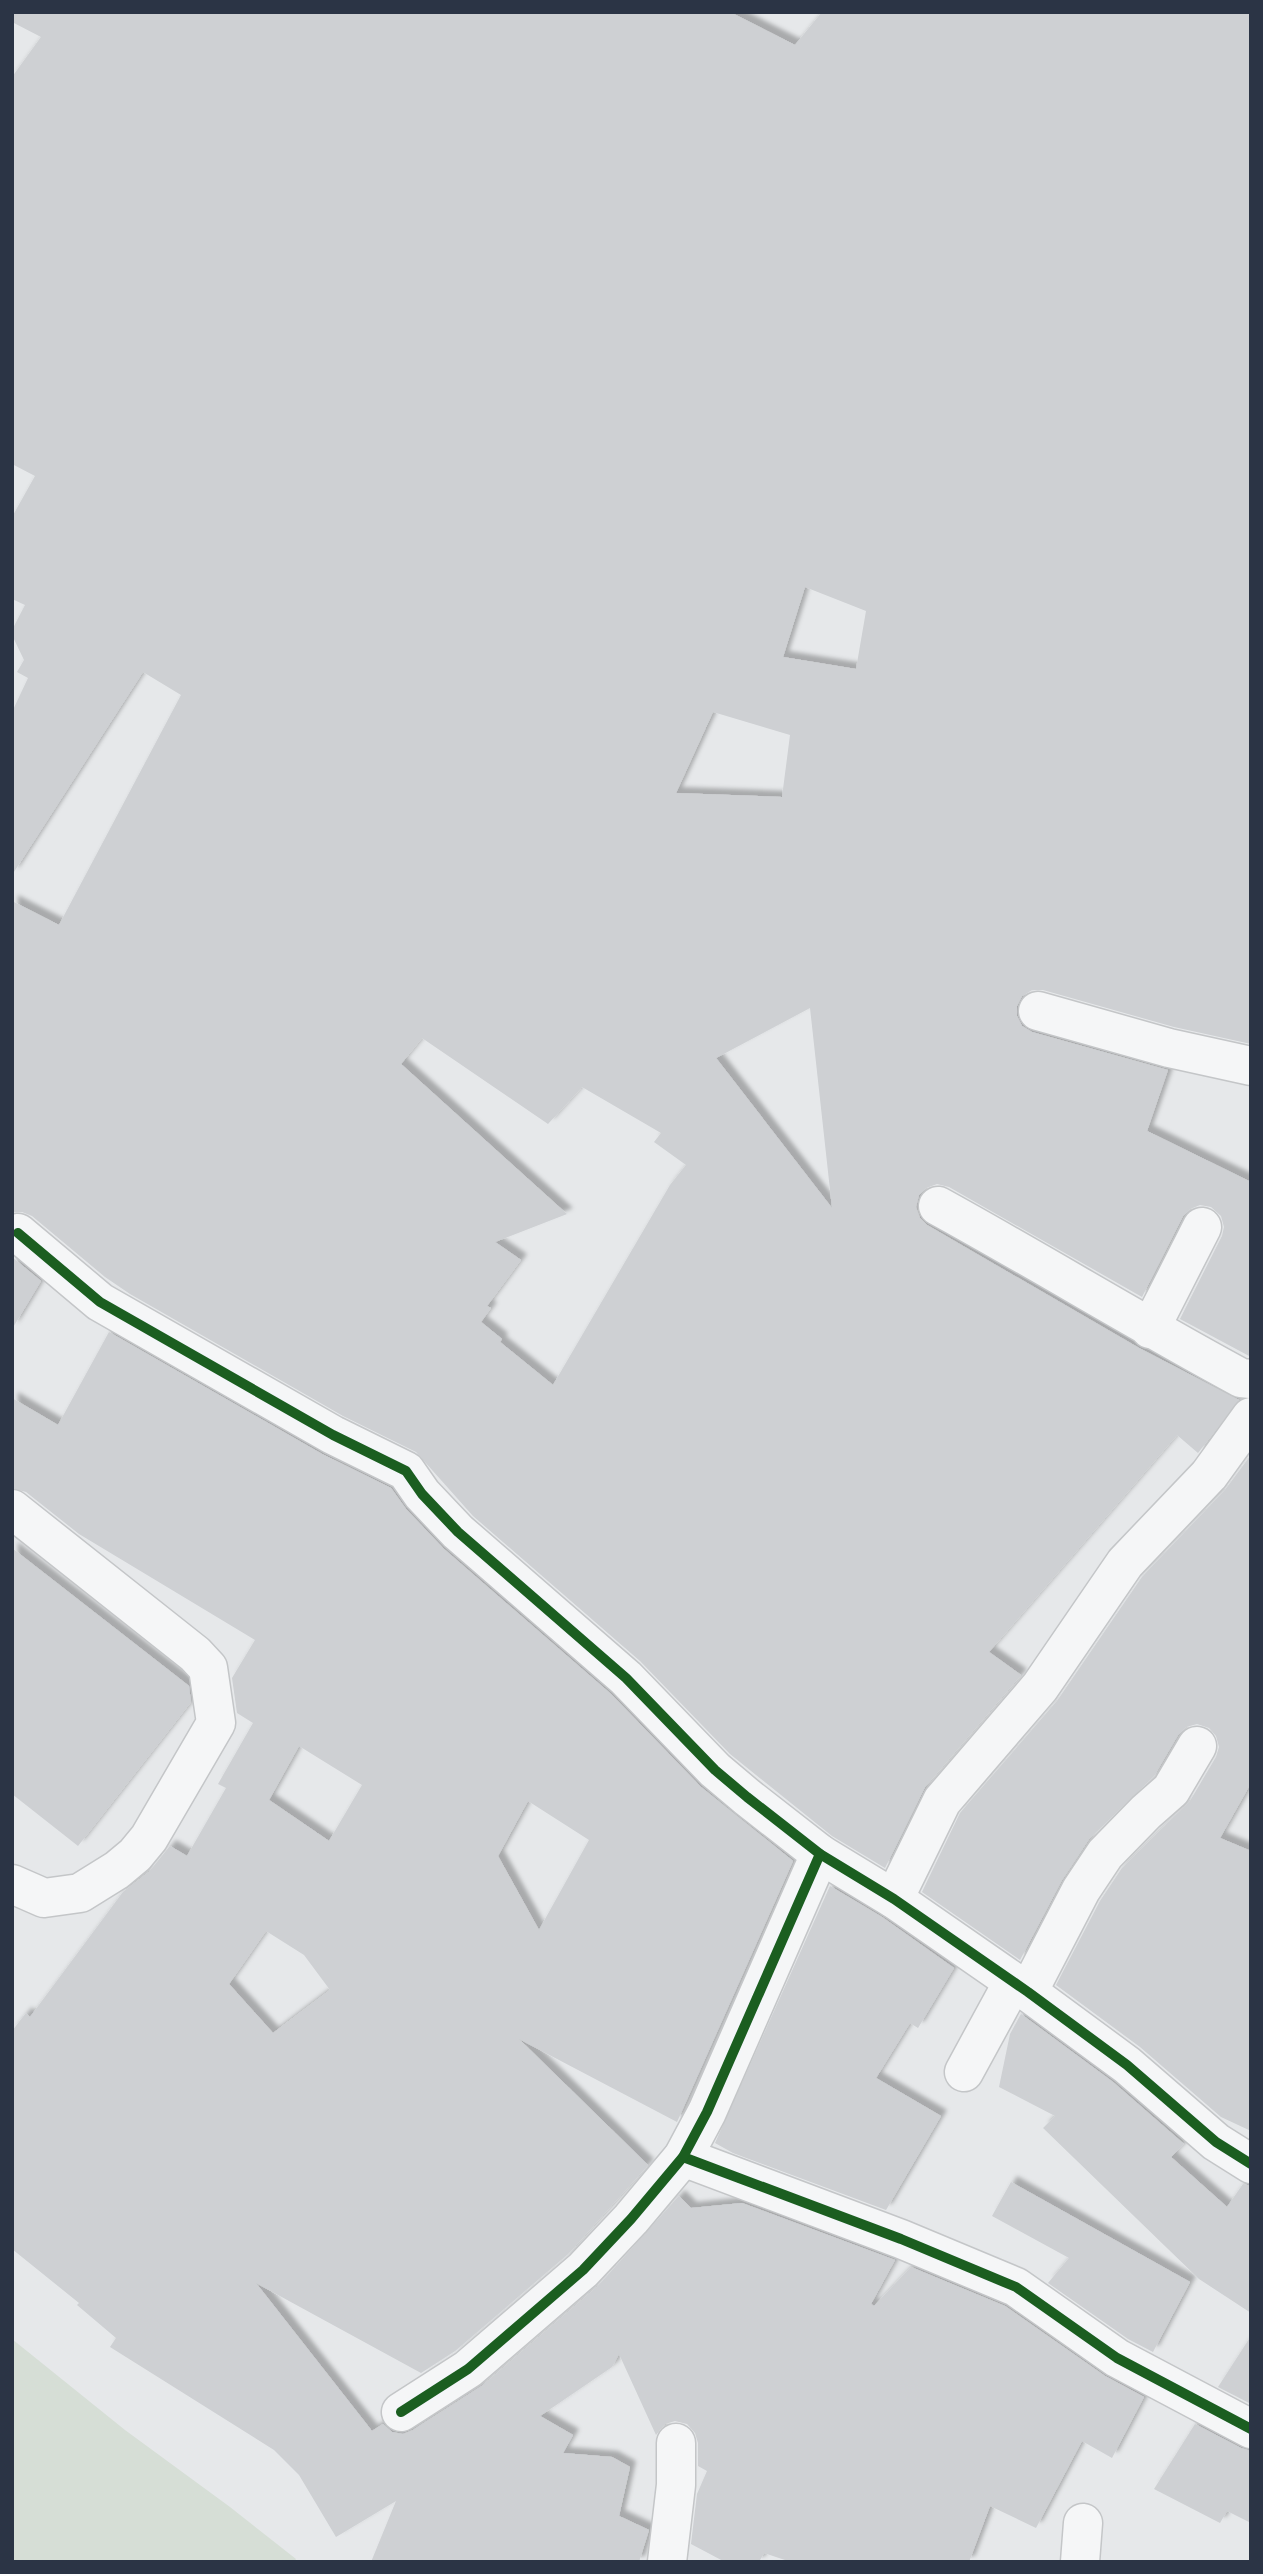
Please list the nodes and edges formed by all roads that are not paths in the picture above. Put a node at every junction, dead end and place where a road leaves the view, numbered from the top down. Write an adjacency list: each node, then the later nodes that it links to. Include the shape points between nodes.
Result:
1 (1038, 1011): 2 (street)
2 (1251, 1066)
3 (938, 1206): 6 (street)
4 (1202, 1227): 6 (street)
5 (19, 1233): 11 (street, via 100,1302 333,1435 406,1471 422,1494 489,1561 626,1678 715,1770)
6 (1150, 1329): 7 (street, via 1241,1378)
7 (1251, 1379)
8 (1251, 1417): 13 (street, via 1209,1475 1125,1563 1040,1687 942,1801)
9 (12, 1509): 12 (street, via 195,1654 208,1668 216,1723 149,1839 117,1870 80,1893 44,1898)
10 (1197, 1746): 14 (street, via 1171,1790 1105,1854)
11 (820, 1854): 13 (street); 16 (street)
12 (12, 1884)
13 (894, 1899): 14 (street)
14 (1021, 1987): 15 (street); 17 (street, via 1127,2065 1216,2142)
15 (964, 2072)
16 (683, 2157): 18 (street, via 583,2270 468,2369); 19 (street, via 1016,2287 1117,2358)
17 (1251, 2164)
18 (401, 2412)
19 (1251, 2429)
20 (676, 2443): 22 (street)
21 (1083, 2523): 23 (street)
22 (667, 2562)
23 (1080, 2562)

